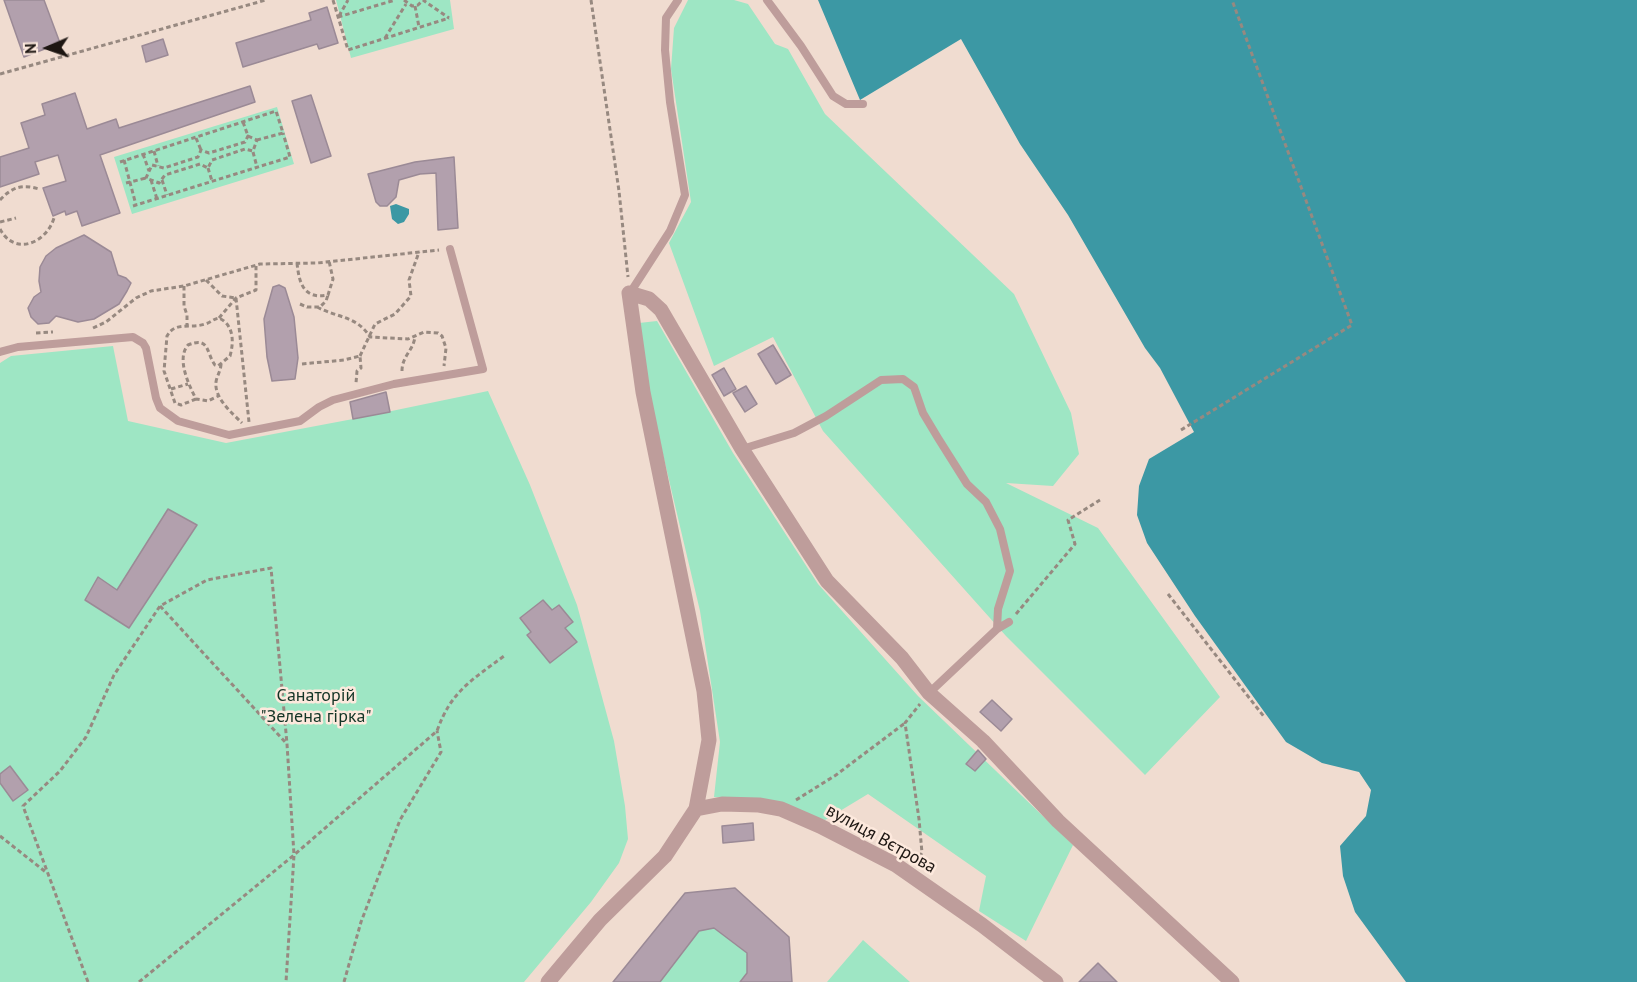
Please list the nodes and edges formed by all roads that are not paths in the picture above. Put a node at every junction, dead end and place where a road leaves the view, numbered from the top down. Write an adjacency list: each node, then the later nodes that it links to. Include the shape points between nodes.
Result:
1 (678, 0): 5 (lane, via 666,18 664,50 685,195 670,231)
2 (767, 0): 3 (lane, via 833,96 846,104)
3 (863, 104)
4 (450, 249): 6 (lane, via 483,369 403,382 333,400 300,421 229,435 178,421 160,408 146,348 133,337)
5 (629, 293): 7 (street, via 649,299 661,310); 11 (street, via 643,392 704,691 709,740)
6 (0, 352)
7 (742, 449): 9 (lane, via 794,433 881,380 903,380 914,387 938,438 967,484 986,502 1000,529 1010,571 998,609); 10 (street, via 827,581 902,658)
8 (1009, 622): 9 (lane)
9 (997, 629): 10 (lane)
10 (929, 693): 14 (street, via 983,741 1058,821)
11 (696, 809): 12 (street, via 665,856 600,920); 13 (street, вулиця Вєтрова, via 722,804 759,805 781,809 820,826 896,865 982,924)
12 (548, 982)
13 (1056, 982)
14 (1232, 982)

